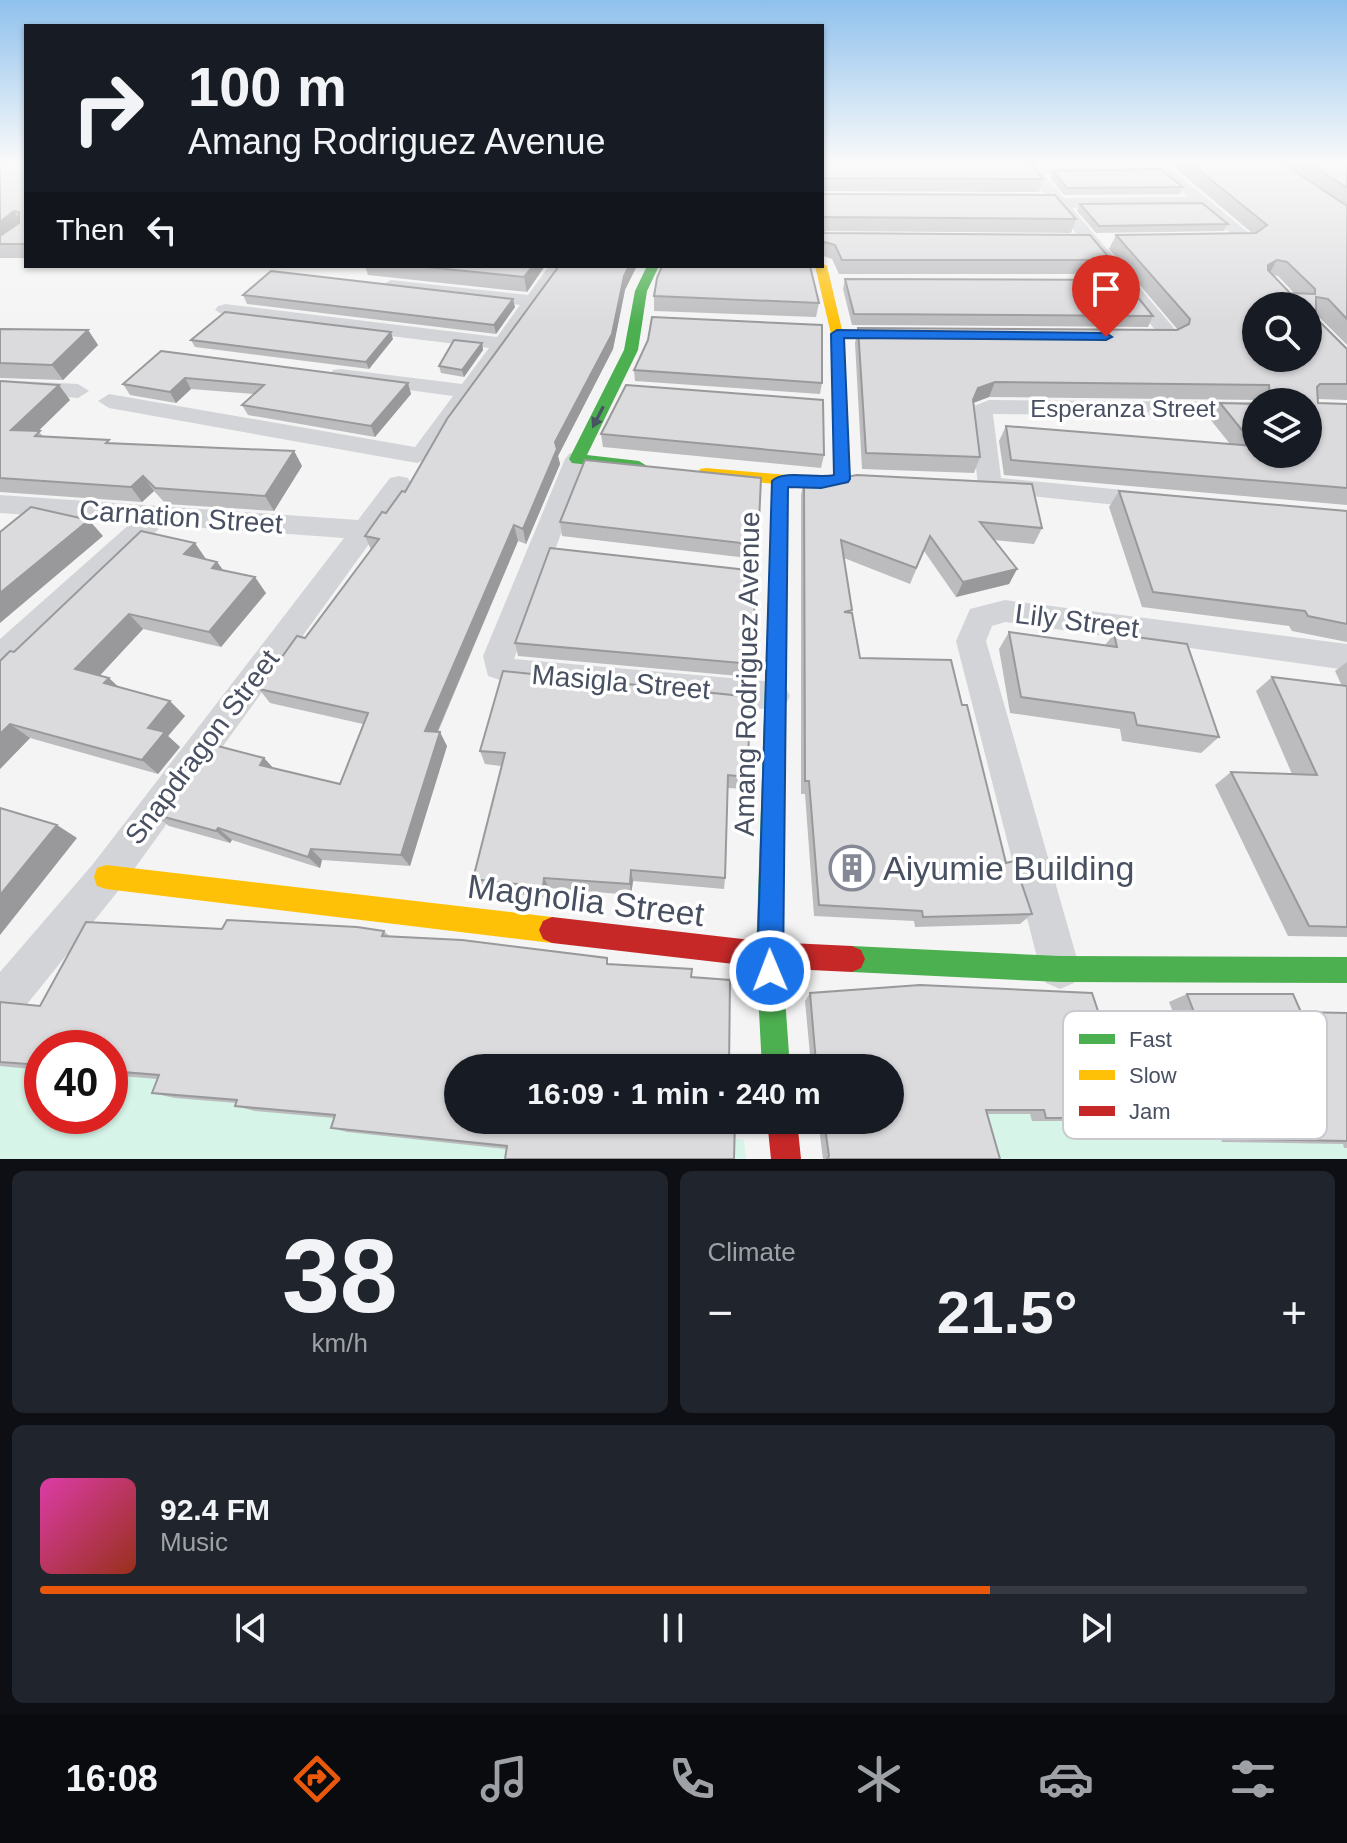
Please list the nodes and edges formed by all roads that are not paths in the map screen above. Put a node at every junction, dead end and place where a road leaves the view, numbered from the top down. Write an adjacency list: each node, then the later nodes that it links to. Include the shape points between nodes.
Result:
1 (1069, 216): 4 (street)
2 (1221, 216): 5 (street, via 1248,239)
3 (1061, 241): 4 (street)
4 (1100, 241): 11 (street)
5 (1230, 241)
6 (556, 268): 12 (street)
7 (652, 268): 24 (street, one-way to 24, via 641,291 644,319 621,389)
8 (830, 277): 22 (street, Amang Rodriguez Avenue)
9 (374, 283): 12 (street)
10 (1096, 283): 11 (street)
11 (1127, 283): 14 (street, via 1169,334)
12 (531, 301): 15 (street)
13 (225, 310): 15 (street)
14 (1119, 337)
15 (500, 343): 19 (street)
16 (326, 373): 19 (street)
17 (0, 386): 18 (street)
18 (78, 391)
19 (467, 391): 20 (street, via 424,452 410,456)
20 (109, 401)
21 (810, 403): 22 (street)
22 (839, 405): 27 (street, Amang Rodriguez Avenue, via 853,480)
23 (1242, 409): 30 (street, Esperanza Street, via 989,407 981,416)
24 (577, 459): 25 (street); 35 (street, Masigla Street)
25 (655, 468)
26 (686, 471): 27 (street)
27 (780, 481): 38 (street, Amang Rodriguez Avenue)
28 (399, 484): 34 (street, Snapdragon Street)
29 (958, 484): 30 (street)
30 (990, 485): 31 (street)
31 (1176, 501)
32 (0, 504): 33 (street, Carnation Street)
33 (156, 516): 34 (street, Carnation Street); 39 (street)
34 (363, 530): 42 (street, Snapdragon Street)
35 (542, 547): 36 (street); 41 (street, Masigla Street, via 498,656 499,667)
36 (573, 551)
37 (746, 570): 38 (street)
38 (777, 574): 41 (street, Amang Rodriguez Avenue)
39 (0, 657)
40 (1347, 657): 44 (street, Lily Street, via 1005,611 980,617 971,641)
41 (774, 696): 43 (street, Amang Rodriguez Avenue)
42 (106, 877): 43 (street, Magnolia Street); 46 (street, Snapdragon Street)
43 (769, 955): 44 (street, Magnolia Street); 47 (street, Amang Rodriguez Avenue)
44 (1060, 969): 45 (street, Magnolia Street)
45 (1347, 970)
46 (0, 1004)
47 (775, 1054)
48 (783, 1134): 49 (street)
49 (786, 1159)

